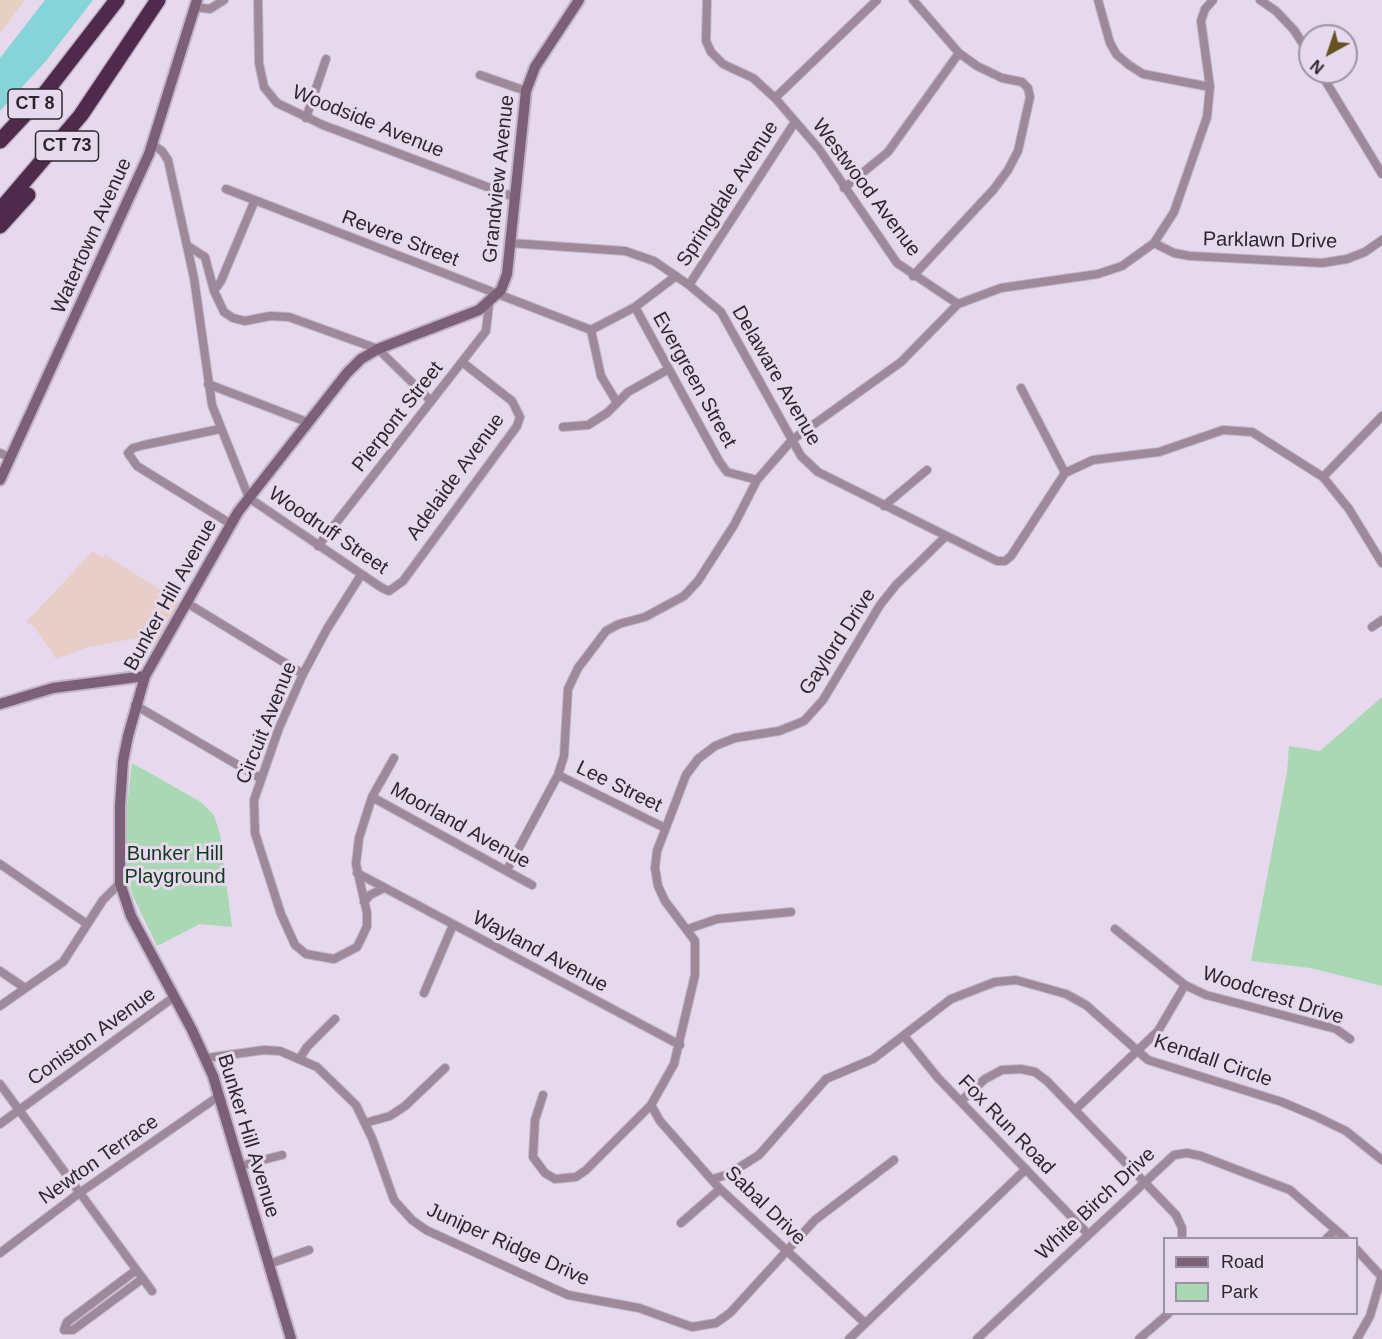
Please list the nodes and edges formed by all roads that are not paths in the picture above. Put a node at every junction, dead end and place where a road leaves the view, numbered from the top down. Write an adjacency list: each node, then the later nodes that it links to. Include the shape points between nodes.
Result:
1 (117, 0): 17 (highway, CT 8)
2 (158, 0): 15 (highway, CT 8)
3 (224, 0): 12 (street, via 210,9)
4 (258, 0): 23 (street, Woodside Avenue, via 259,63 264,87 277,102)
5 (579, 0): 21 (main road, Grandview Avenue, via 535,67)
6 (707, 0): 22 (street, Westwood Avenue, via 706,41 711,52 723,63 753,78)
7 (877, 0): 22 (street)
8 (913, 0): 14 (street)
9 (1098, 0): 20 (street, via 1110,42 1129,65 1143,74)
10 (1213, 0): 20 (street, via 1201,21)
11 (1260, 0): 13 (street, via 1276,11)
12 (196, 4): 26 (main road, Watertown Avenue)
13 (1298, 36)
14 (959, 52): 29 (street, via 888,152); 40 (street, via 1002,78 1022,82 1030,97 1008,171)
15 (121, 58): 33 (highway, CT 8, via 62,139); 34 (highway, CT 73, via 68,145)
16 (326, 59): 23 (street)
17 (68, 65): 25 (highway, CT 8); 27 (highway, CT 73)
18 (480, 75): 21 (street)
19 (1327, 84): 28 (street)
20 (1210, 87): 37 (street, via 1207,117 1184,187)
21 (526, 91): 31 (main road, Grandview Avenue)
22 (775, 98): 24 (street, Westwood Avenue)
23 (306, 118): 31 (street, Woodside Avenue)
24 (795, 122): 29 (street, Westwood Avenue, via 819,149); 41 (street, Springdale Avenue)
25 (0, 141)
26 (153, 145): 38 (street, via 168,160); 61 (main road, Watertown Avenue)
27 (0, 152)
28 (1382, 174)
29 (844, 188): 40 (street, Westwood Avenue, via 897,263)
30 (226, 189): 32 (street, Revere Street)
31 (514, 197): 36 (main road, Grandview Avenue)
32 (255, 200): 42 (street); 43 (street, Revere Street)
33 (0, 210)
34 (0, 226)
35 (1382, 240): 37 (street, Parklawn Drive, via 1347,259 1322,263 1190,256)
36 (510, 243): 39 (street, Delaware Avenue, via 625,251 654,261); 43 (main road, Grandview Avenue, via 506,277)
37 (1154, 243): 45 (street, via 1122,266 1098,274 1001,288)
38 (188, 246): 42 (street, via 205,256); 51 (street)
39 (676, 276): 41 (street, Delaware Avenue); 46 (street)
40 (913, 276): 45 (street, Westwood Avenue)
41 (689, 285): 59 (street, Delaware Avenue, via 721,312)
42 (214, 291): 48 (street, via 224,312 233,318 244,321 289,317)
43 (497, 295): 44 (main road, Grandview Avenue); 47 (street, Revere Street)
44 (489, 304): 48 (main road, Grandview Avenue); 49 (street, Pierpont Street, via 487,329)
45 (958, 304): 59 (street, via 901,362)
46 (635, 307): 47 (street); 50 (street, Evergreen Street)
47 (591, 330): 54 (street, via 601,376)
48 (378, 350): 53 (street); 56 (main road, Grandview Avenue, via 347,372)
49 (462, 362): 53 (street, Pierpont Street); 74 (street, Adelaide Avenue, via 512,401 520,417 403,581)
50 (669, 369): 54 (street); 66 (street, Evergreen Street, via 727,472)
51 (208, 384): 56 (street); 58 (street)
52 (1021, 388): 63 (street)
53 (431, 401): 71 (street, Pierpont Street)
54 (616, 401): 57 (street, via 607,413 588,424)
55 (1382, 416): 64 (street)
56 (307, 422): 67 (main road, Grandview Avenue)
57 (563, 427)
58 (220, 429): 67 (street); 69 (street, via 144,445 128,453 137,466)
59 (792, 440): 66 (street); 68 (street, Delaware Avenue, via 801,456 818,472)
60 (0, 453): 61 (street)
61 (11, 458): 65 (main road, Watertown Avenue)
62 (927, 471): 68 (street)
63 (1065, 472): 64 (street, via 1093,460 1159,453 1215,432 1238,429 1265,438); 70 (street, Delaware Avenue, via 1005,561 996,561)
64 (1323, 477): 72 (street)
65 (0, 480)
66 (757, 480): 83 (street, via 728,534 684,596 645,617 606,631 578,668 568,688 564,756)
67 (249, 498): 69 (main road, Bunker Hill Avenue); 71 (street, Woodruff Street)
68 (884, 506): 70 (street, Delaware Avenue)
69 (231, 524): 75 (main road, Bunker Hill Avenue)
70 (945, 537): 86 (street, Gaylord Drive, via 880,605 823,700 804,721 779,731 735,738 698,759 686,775)
71 (318, 546): 73 (street, Woodruff Street)
72 (1381, 558)
73 (362, 575): 74 (street, Woodruff Street); 78 (street, Circuit Avenue)
74 (389, 591)
75 (187, 603): 78 (street); 79 (main road, Bunker Hill Avenue)
76 (1382, 620): 77 (street)
77 (1372, 627)
78 (303, 674): 84 (street, Circuit Avenue)
79 (145, 676): 80 (main road, via 53,688); 81 (main road, Bunker Hill Avenue)
80 (0, 704)
81 (135, 705): 84 (street); 90 (main road, Bunker Hill Avenue, via 123,761)
82 (394, 758): 85 (street, Circuit Avenue)
83 (558, 775): 86 (street, Lee Street); 88 (street)
84 (260, 778): 93 (street, Circuit Avenue, via 254,800 255,833 295,945 320,959 348,954 357,947 367,926)
85 (372, 797): 88 (street, Moorland Avenue); 89 (street, Circuit Avenue, via 359,838)
86 (665, 828): 97 (street, Gaylord Drive, via 657,851 658,886)
87 (0, 864): 95 (street)
88 (507, 870): 91 (street, Moorland Avenue)
89 (357, 873): 92 (street, Wayland Avenue); 93 (street, Circuit Avenue)
90 (120, 883): 95 (street, via 112,888); 103 (main road, Bunker Hill Avenue, via 131,916)
91 (532, 885)
92 (384, 888): 93 (street); 96 (street, Wayland Avenue)
93 (364, 902)
94 (791, 912): 97 (street, via 717,919)
95 (87, 924): 101 (street, via 63,962)
96 (453, 925): 102 (street); 108 (street, Wayland Avenue)
97 (688, 929): 108 (street, Gaylord Drive, via 695,941 696,955)
98 (1115, 929): 100 (street, Woodcrest Drive)
99 (0, 971): 101 (street)
100 (1185, 985): 107 (street, Woodcrest Drive, via 1336,1029); 109 (street, via 1158,1031)
101 (25, 988): 104 (street)
102 (424, 993)
103 (174, 997): 110 (main road, Bunker Hill Avenue); 118 (street, Coniston Avenue)
104 (0, 1006)
105 (335, 1019): 111 (street)
106 (904, 1036): 109 (street, Kendall Circle, via 951,999 995,982 1016,980 1066,993 1086,1005); 116 (street, Fox Run Road); 127 (street, Kendall Circle, via 873,1059 826,1079 765,1150 746,1165)
107 (1350, 1039)
108 (680, 1045): 117 (street, Gaylord Drive)
109 (1138, 1052): 119 (street); 124 (street, Kendall Circle, via 1148,1060 1315,1116 1346,1131)
110 (206, 1058): 111 (street, Juniper Ridge Drive, via 264,1050); 115 (main road, Bunker Hill Avenue)
111 (300, 1058): 120 (street, Juniper Ridge Drive, via 342,1089)
112 (445, 1068): 120 (street, via 405,1106 390,1116)
113 (0, 1084): 118 (street)
114 (543, 1095): 117 (street, Gaylord Drive, via 533,1156 545,1173 555,1179 576,1177 586,1170)
115 (219, 1096): 125 (main road, Bunker Hill Avenue); 130 (street, Newton Terrace)
116 (961, 1101): 119 (street, via 985,1079 1002,1070 1021,1069 1047,1080); 126 (street, Fox Run Road)
117 (651, 1105): 127 (street, Sabal Drive, via 660,1121)
118 (19, 1110): 121 (street, Coniston Avenue); 130 (street)
119 (1075, 1110): 128 (street)
120 (365, 1123): 139 (street, Juniper Ridge Drive, via 394,1200 412,1220 568,1295 639,1308 682,1325 702,1327 730,1313)
121 (0, 1124)
122 (282, 1155): 125 (street)
123 (894, 1160): 139 (street, Juniper Ridge Drive, via 815,1220)
124 (1382, 1160)
125 (240, 1166): 141 (main road, Bunker Hill Avenue)
126 (1026, 1169): 133 (street, Fox Run Road); 149 (street)
127 (713, 1179): 129 (street, Sabal Drive)
128 (1144, 1181): 132 (street, White Birch Drive, via 1174,1155 1187,1153 1290,1190); 133 (street, White Birch Drive); 134 (street, via 1176,1215)
129 (720, 1189): 131 (street); 139 (street, Sabal Drive)
130 (78, 1194): 140 (street, Newton Terrace); 142 (street)
131 (681, 1223)
132 (1336, 1230): 135 (street); 136 (street, White Birch Drive)
133 (1088, 1234): 152 (street, White Birch Drive)
134 (1182, 1237)
135 (1329, 1237)
136 (1343, 1237)
137 (309, 1250): 141 (street)
138 (1358, 1251): 143 (street)
139 (786, 1252): 149 (street, Sabal Drive, via 843,1299)
140 (0, 1253)
141 (269, 1264): 150 (main road, Bunker Hill Avenue)
142 (135, 1271): 144 (street); 146 (street)
143 (1382, 1275): 154 (street, via 1370,1316)
144 (142, 1279): 145 (street); 147 (street)
145 (152, 1291)
146 (97, 1299): 147 (street); 147 (street, via 67,1322 64,1330 73,1330)
147 (103, 1308)
148 (1167, 1315): 153 (street)
149 (865, 1323): 151 (street)
150 (291, 1339)
151 (849, 1339)
152 (977, 1339)
153 (1139, 1339)
154 (1357, 1339)

